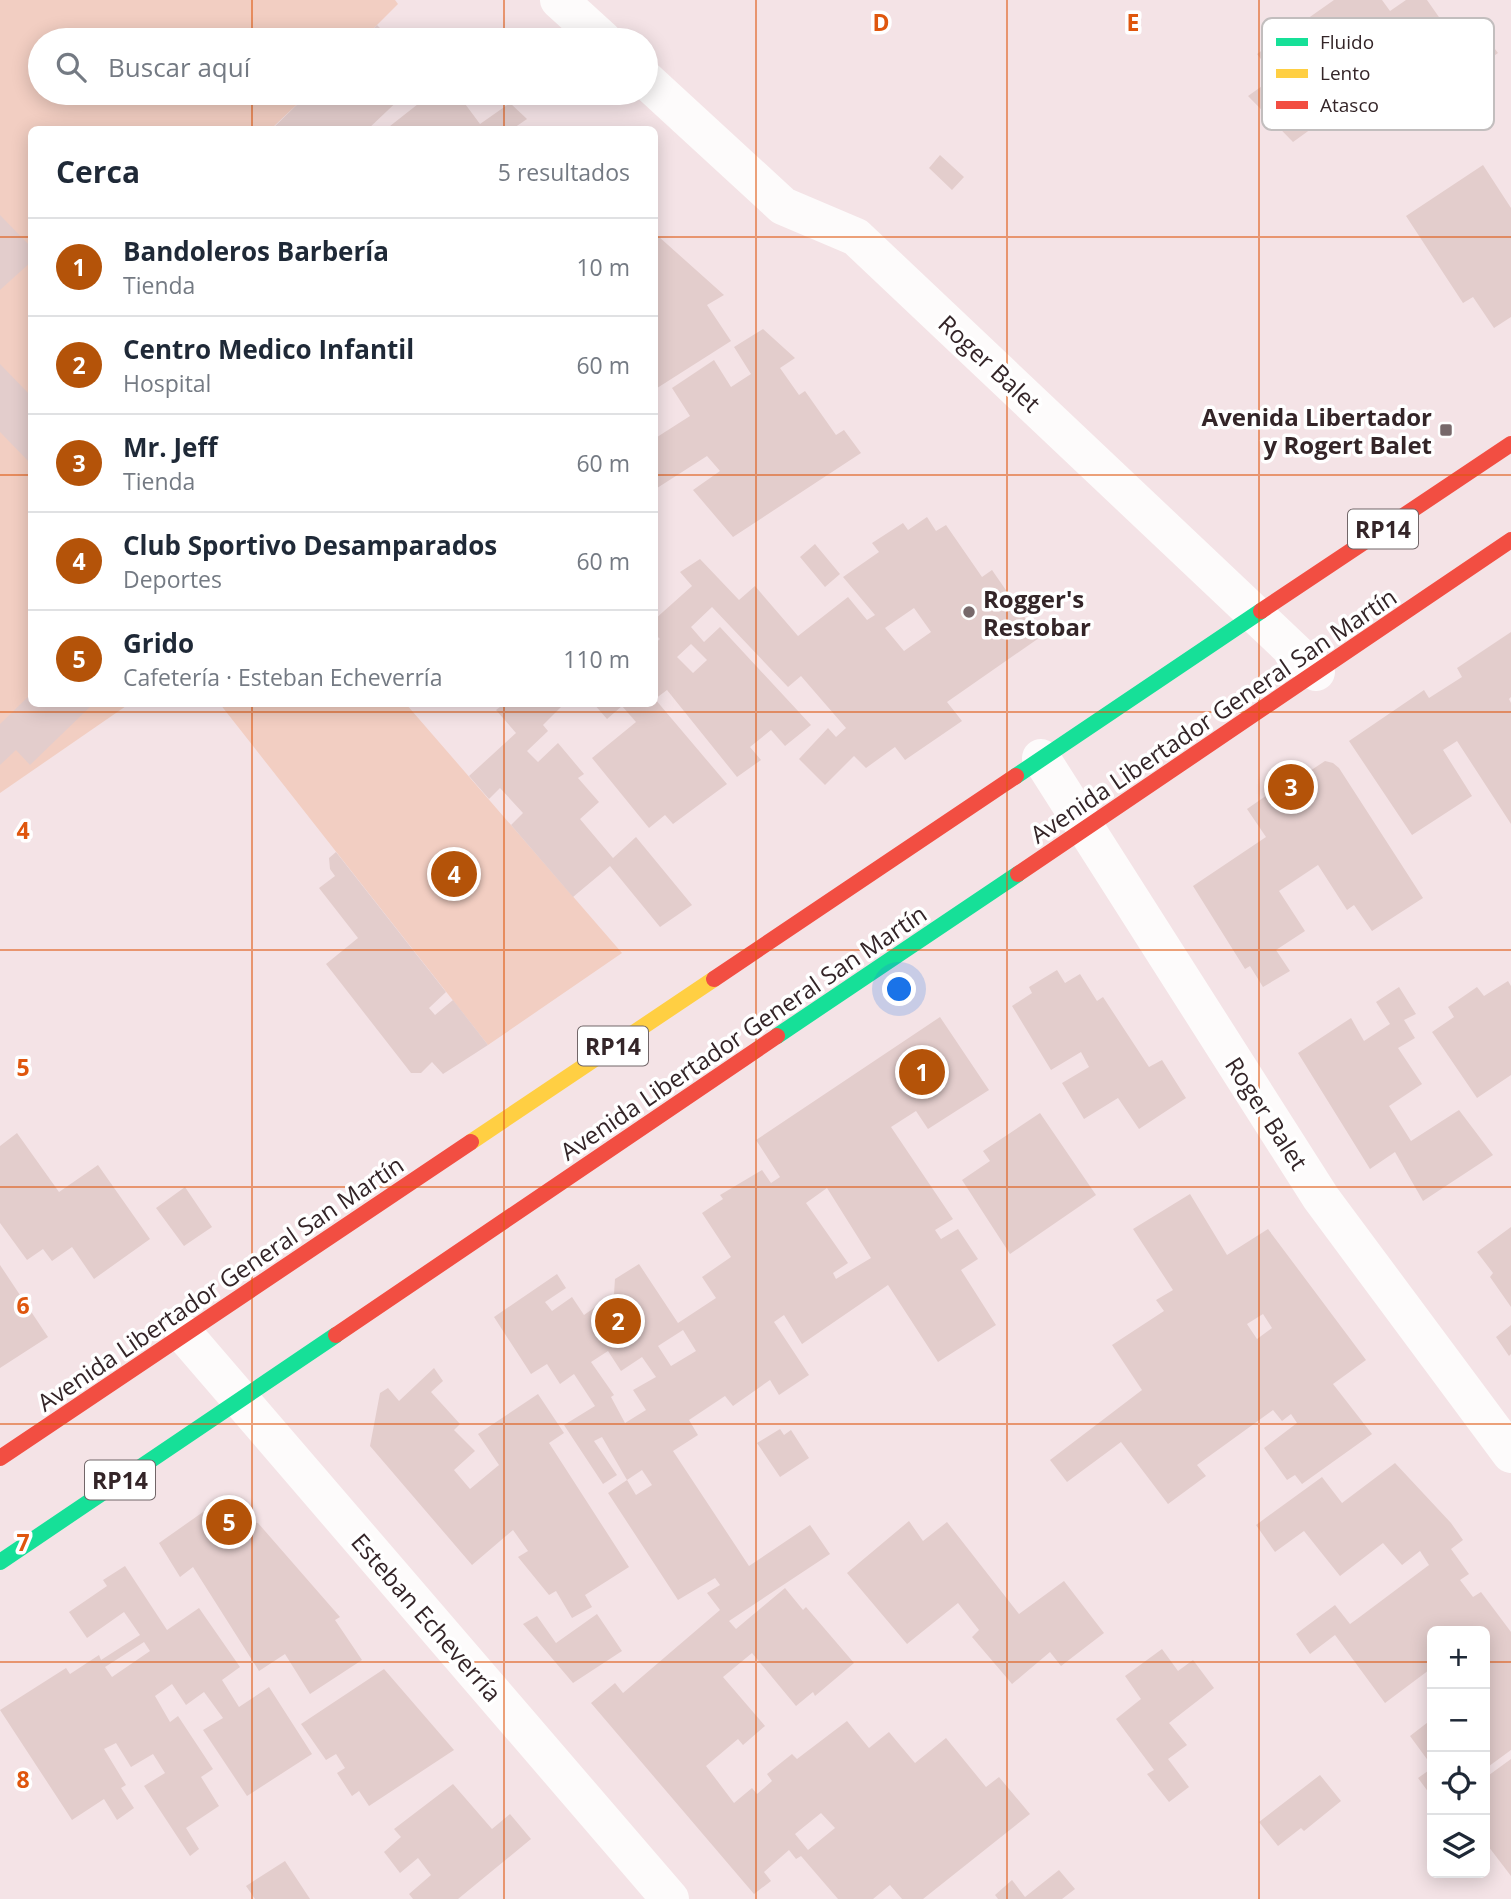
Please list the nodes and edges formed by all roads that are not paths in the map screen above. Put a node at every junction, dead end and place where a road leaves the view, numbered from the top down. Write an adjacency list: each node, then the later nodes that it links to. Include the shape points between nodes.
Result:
1 (559, 0): 2 (street)
2 (590, 28)
3 (658, 91): 6 (street, Roger Balet, via 783,206 856,237)
4 (1511, 444): 6 (main road, Avenida Libertador General San Martín / RP14)
5 (1511, 540): 7 (main road, Avenida Libertador General San Martín / RP14)
6 (1256, 615): 7 (street, Roger Balet); 8 (main road, Avenida Libertador General San Martín / RP14)
7 (1316, 672): 9 (main road, Avenida Libertador General San Martín / RP14)
8 (1041, 758): 9 (street, Roger Balet); 10 (main road, Avenida Libertador General San Martín / RP14)
9 (1086, 828): 11 (main road, Avenida Libertador General San Martín / RP14); 12 (street, Roger Balet, via 1321,1198)
10 (184, 1334): 11 (street, Esteban Echeverría); 13 (main road, Avenida Libertador General San Martín / RP14)
11 (241, 1399): 14 (main road, Avenida Libertador General San Martín / RP14); 15 (street, Esteban Echeverría)
12 (1511, 1454)
13 (0, 1458)
14 (0, 1562)
15 (670, 1899)

